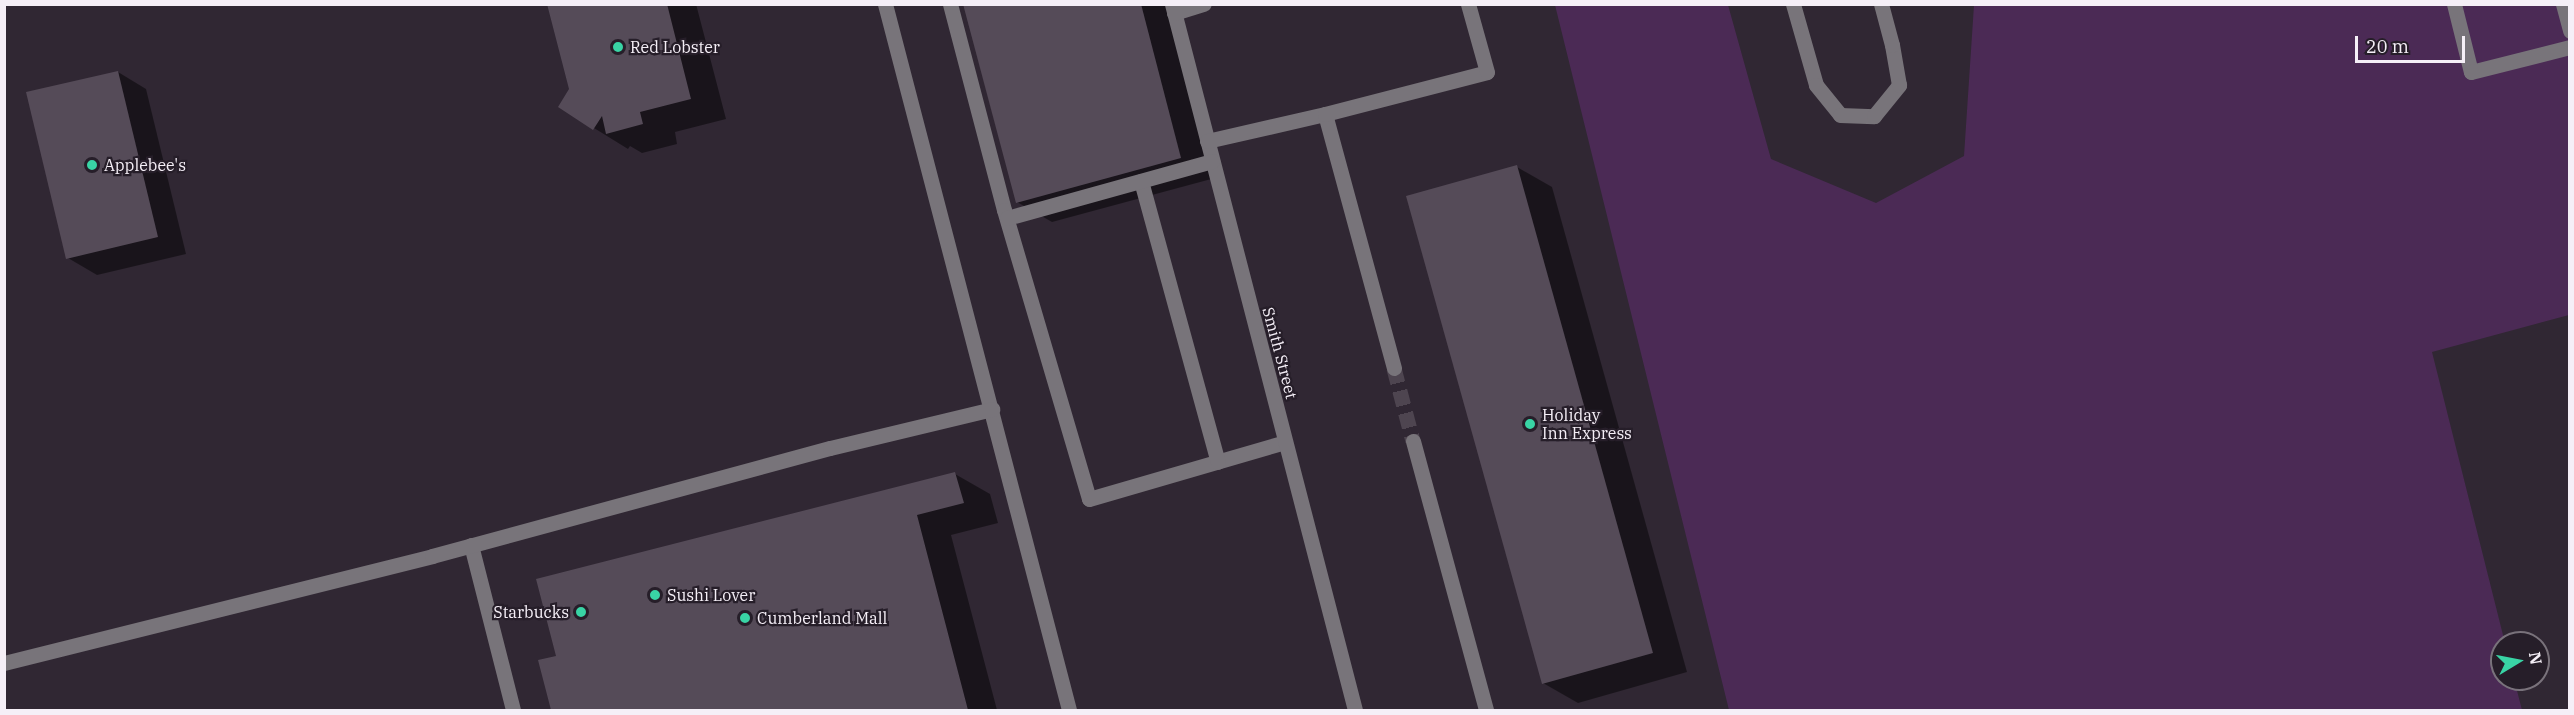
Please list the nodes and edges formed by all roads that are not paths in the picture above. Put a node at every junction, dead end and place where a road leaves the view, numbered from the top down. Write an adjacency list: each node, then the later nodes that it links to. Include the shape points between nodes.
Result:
1 (885, 4): 18 (street)
2 (950, 4): 16 (street)
3 (1204, 4): 9 (street)
4 (1468, 4): 12 (street, via 1487,72)
5 (1793, 4): 6 (street, via 1816,85 1840,115 1863,116 1874,116 1899,85)
6 (1881, 4)
7 (2454, 4): 11 (street, via 2471,72)
8 (2563, 4): 10 (street)
9 (1173, 9): 13 (street, Smith Street)
10 (2570, 31)
11 (2570, 48)
12 (1325, 114): 13 (street); 17 (street)
13 (1207, 141): 14 (street, Smith Street)
14 (1212, 161): 15 (street); 20 (street, Smith Street)
15 (1141, 181): 16 (street); 21 (street)
16 (1007, 218): 21 (street, via 1089,499)
17 (1394, 368)
18 (992, 409): 22 (street, via 830,448); 25 (street)
19 (1413, 441): 27 (street)
20 (1285, 442): 21 (street); 26 (street, Smith Street)
21 (1218, 462)
22 (471, 546): 23 (street); 24 (street)
23 (4, 663)
24 (513, 711)
25 (1069, 711)
26 (1355, 711)
27 (1486, 711)

